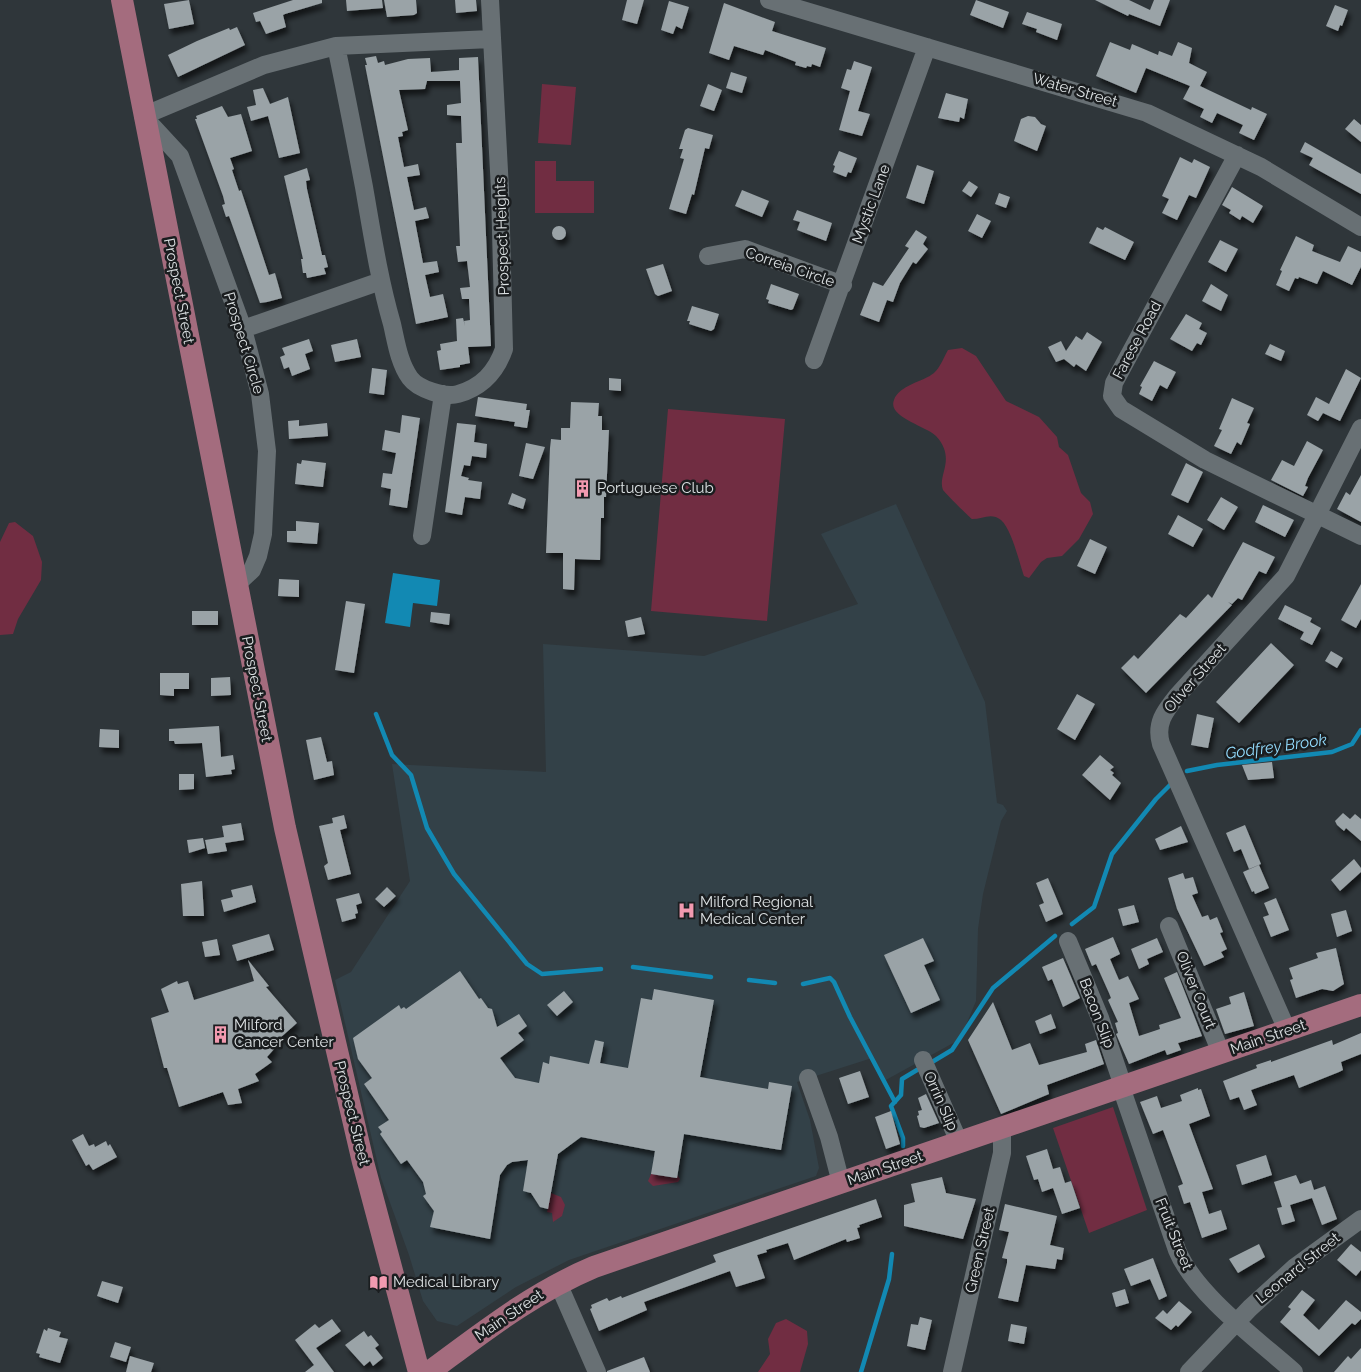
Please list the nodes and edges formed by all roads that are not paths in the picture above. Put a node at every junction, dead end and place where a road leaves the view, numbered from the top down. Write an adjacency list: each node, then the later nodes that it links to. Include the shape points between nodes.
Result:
1 (122, 0): 7 (main road, Prospect Street)
2 (490, 0): 4 (street, Prospect Heights)
3 (769, 0): 6 (street, Water Street)
4 (491, 39): 5 (street); 15 (street, Prospect Heights, via 500,181 504,349 499,365 480,385 455,395)
5 (336, 46): 7 (street, via 264,65); 11 (street)
6 (927, 47): 8 (street, Water Street, via 1126,105); 12 (street, Mystic Lane)
7 (143, 116): 13 (street, Prospect Circle, via 180,156); 20 (main road, Prospect Street)
8 (1237, 155): 9 (street, Water Street); 17 (street, Farese Road, via 1111,393 1121,409 1205,460)
9 (1361, 227)
10 (708, 256): 12 (street, Correia Circle, via 745,249)
11 (381, 282): 13 (street); 15 (street, via 402,363 410,379)
12 (843, 285): 14 (street, Mystic Lane)
13 (242, 329): 20 (street, Prospect Circle, via 260,394 267,451 266,500 258,556 252,570)
14 (814, 360)
15 (443, 394): 18 (street)
16 (1361, 428): 17 (street, Oliver Street)
17 (1316, 516): 19 (street); 24 (street, Oliver Street, via 1283,580 1177,696 1158,728 1161,744)
18 (422, 536)
19 (1361, 536)
20 (237, 584): 35 (main road, Prospect Street, via 305,914 363,1162)
21 (1170, 926): 25 (street, Oliver Court)
22 (1068, 941): 28 (street, Bacon Slip, via 1102,1024)
23 (1361, 1006): 24 (main road, Main Street)
24 (1288, 1030): 25 (main road, Main Street)
25 (1221, 1053): 28 (main road, Main Street)
26 (923, 1060): 30 (street, Orrin Slip)
27 (808, 1078): 31 (street)
28 (1122, 1087): 29 (main road, Main Street); 34 (street, Fruit Street, via 1183,1263 1199,1286)
29 (1002, 1128): 30 (main road, Main Street); 38 (street, Green Street, via 1002,1153)
30 (959, 1142): 31 (main road, Main Street)
31 (841, 1182): 33 (main road, Main Street, via 605,1263)
32 (1361, 1219): 34 (street, Leonard Street, via 1300,1262)
33 (558, 1283): 36 (main road, Main Street, via 518,1307); 37 (street)
34 (1237, 1321): 39 (street, Leonard Street); 40 (street, Fruit Street)
35 (419, 1372)
36 (429, 1372)
37 (597, 1372)
38 (952, 1372)
39 (1189, 1372)
40 (1294, 1372)

